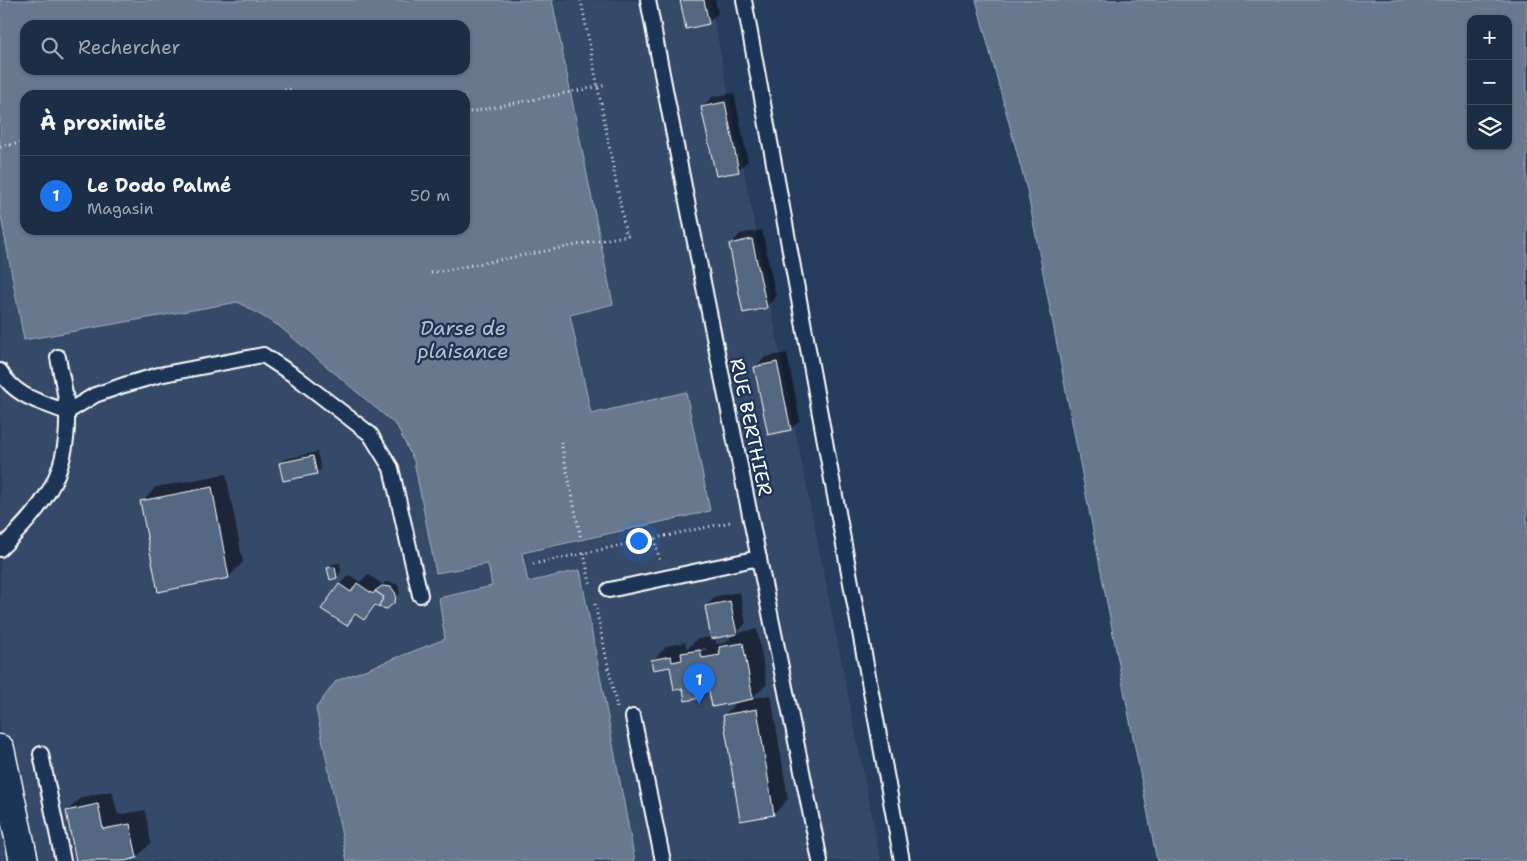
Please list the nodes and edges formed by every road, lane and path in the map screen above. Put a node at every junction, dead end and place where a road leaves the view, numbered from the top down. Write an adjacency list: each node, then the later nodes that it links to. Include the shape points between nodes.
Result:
1 (581, 0): 5 (path)
2 (648, 0): 20 (lane, RUE BERTHIER, via 700,274)
3 (744, 0): 33 (lane)
4 (606, 85): 5 (path)
5 (598, 86): 8 (path); 11 (path, via 627,235)
6 (291, 89): 7 (path)
7 (286, 90)
8 (470, 112)
9 (20, 143): 10 (path)
10 (0, 146)
11 (431, 273)
12 (58, 357): 14 (lane)
13 (0, 372): 14 (lane, via 22,395)
14 (67, 412): 18 (lane, via 66,446 54,486 29,521); 24 (lane, via 95,395 160,375 264,355 370,434 392,468)
15 (561, 442): 17 (path)
16 (731, 522): 19 (path)
17 (581, 540)
18 (0, 550)
19 (584, 553): 21 (path); 22 (path)
20 (760, 558): 23 (lane); 32 (lane, RUE BERTHIER)
21 (533, 564)
22 (592, 590)
23 (609, 590)
24 (420, 595)
25 (594, 599): 26 (path, via 620,720)
26 (633, 717): 31 (lane)
27 (0, 749): 29 (main road)
28 (41, 754): 30 (lane)
29 (24, 861)
30 (63, 861)
31 (663, 861)
32 (820, 861)
33 (902, 861)

